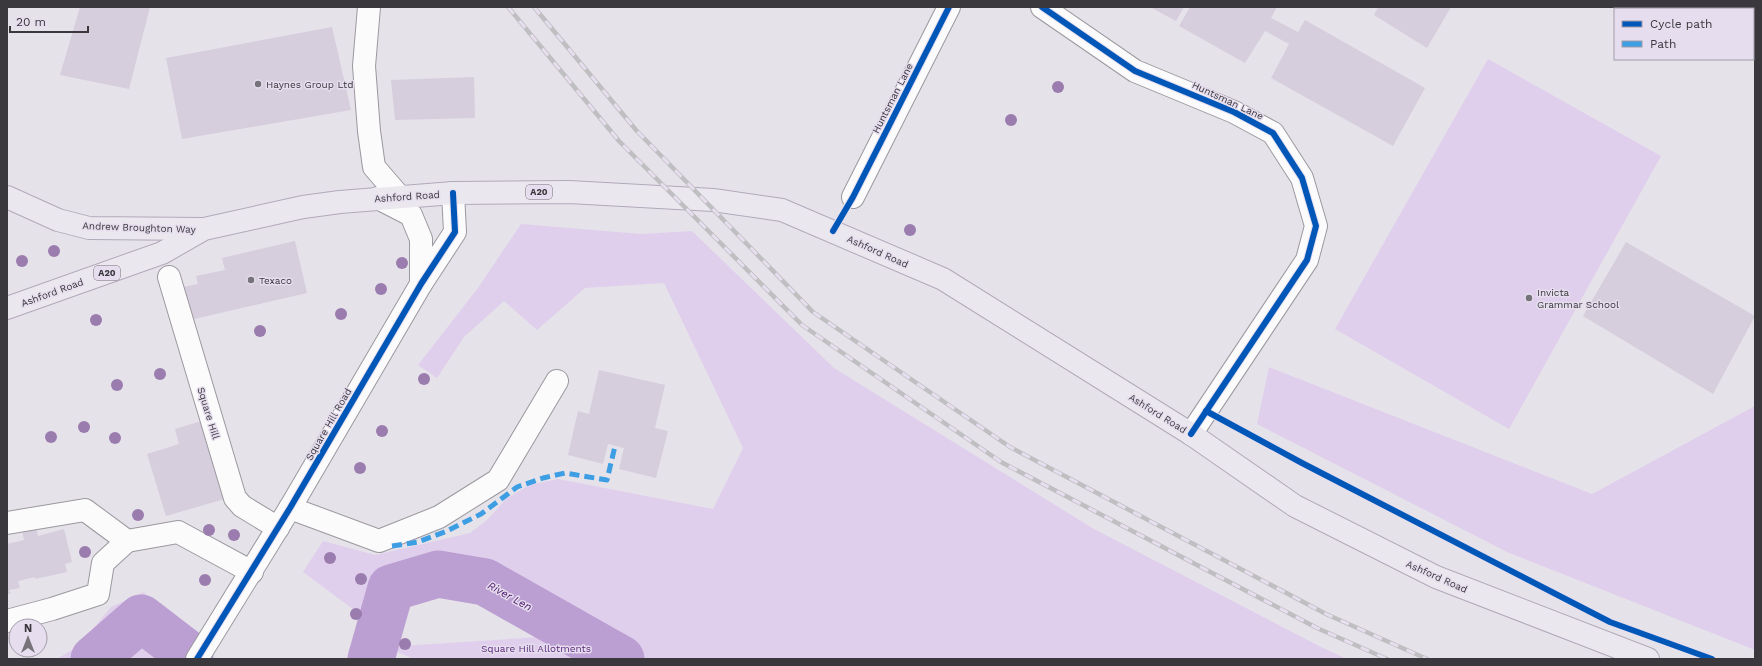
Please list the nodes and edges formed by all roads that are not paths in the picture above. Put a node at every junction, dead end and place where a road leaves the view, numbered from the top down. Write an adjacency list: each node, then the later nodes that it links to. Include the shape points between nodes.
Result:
1 (369, 7): 7 (street, via 364,66 369,131 374,167)
2 (949, 7): 8 (street, Huntsman Lane)
3 (1042, 7): 4 (street, Huntsman Lane)
4 (1071, 15): 14 (street, Huntsman Lane, via 1135,71 1234,112 1273,133 1302,178 1316,226 1307,260)
5 (453, 193): 7 (main road, Ashford Road / A20); 11 (street, Square Hill Road, via 455,232); 14 (main road, Ashford Road / A20, via 625,195 713,200 782,210 944,279)
6 (7, 197): 9 (main road, Andrew Broughton Way / A20, via 58,220 89,228)
7 (389, 197): 9 (main road, Ashford Road / A20, via 303,207); 11 (street, via 411,215 420,239)
8 (853, 197)
9 (204, 229): 12 (main road, Ashford Road / A20, via 162,253)
10 (169, 277): 17 (street, Square Hill, via 235,498 242,506)
11 (421, 284): 15 (street, Square Hill Road)
12 (7, 308)
13 (557, 381): 15 (street, via 498,480 439,517 379,541)
14 (1191, 434): 22 (main road, Ashford Road / A20, via 1295,506 1436,577)
15 (290, 508): 17 (street, Square Hill Road)
16 (7, 523): 18 (street, via 84,510)
17 (278, 528): 19 (street, Square Hill Road)
18 (127, 541): 19 (street, via 178,532); 20 (street, via 103,563 98,594)
19 (252, 572): 21 (street, Square Hill Road)
20 (7, 621)
21 (199, 657)
22 (1648, 659)

